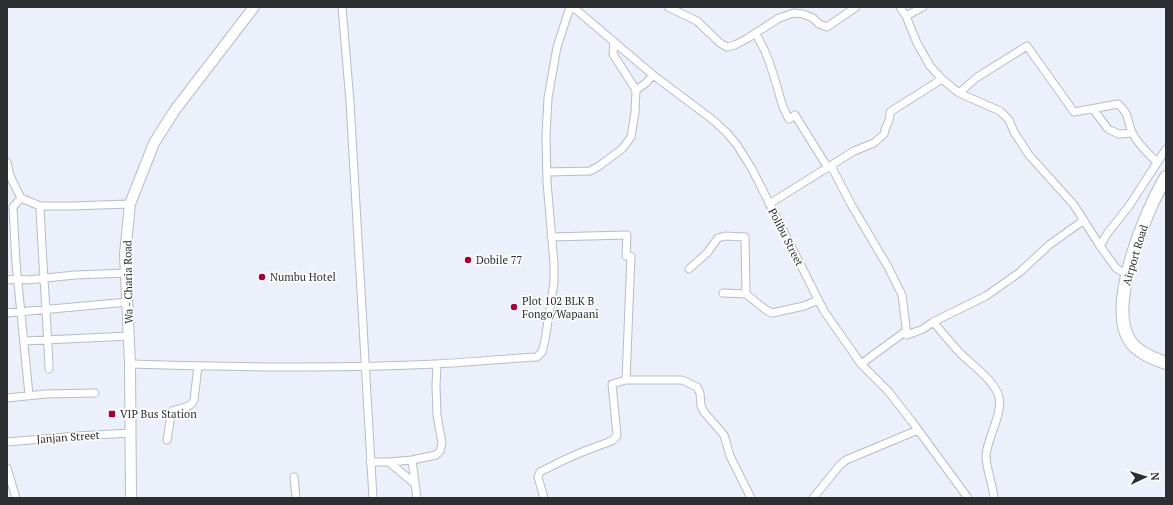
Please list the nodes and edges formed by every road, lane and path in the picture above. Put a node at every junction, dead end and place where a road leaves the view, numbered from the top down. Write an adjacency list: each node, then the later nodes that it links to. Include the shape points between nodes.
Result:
1 (254, 7): 24 (street, Wa - Charia Road, via 175,110 154,143)
2 (342, 7): 53 (street, via 351,109)
3 (572, 7): 10 (street, Polibu Street); 21 (street, via 557,47 548,98)
4 (856, 7): 9 (street, via 827,27 813,18 794,13 779,18)
5 (900, 7): 8 (street)
6 (923, 7): 8 (street)
7 (672, 8): 9 (street, via 697,21 727,47)
8 (906, 16): 12 (street, via 930,66)
9 (755, 33): 20 (street, via 769,59 784,111 789,119 794,115)
10 (614, 42): 11 (street, Polibu Street); 13 (street, via 614,54)
11 (653, 75): 13 (street); 25 (street, Polibu Street, via 714,120 727,133 752,169)
12 (942, 79): 14 (street); 20 (street, via 890,112 884,134 874,143 854,151)
13 (636, 90): 21 (street, via 631,137 622,149 590,171)
14 (959, 93): 15 (street, via 976,78 1027,46 1074,112); 27 (street, via 1000,111 1009,120 1029,155 1074,205)
15 (1092, 108): 16 (street, via 1108,129 1120,134); 16 (street, via 1118,104 1126,112)
16 (1132, 133): 19 (street)
17 (1166, 149): 19 (street)
18 (7, 162): 23 (street)
19 (1157, 162): 29 (street)
20 (829, 167): 25 (street); 44 (street, via 902,295)
21 (547, 172): 28 (street)
22 (1166, 176): 32 (highway, Airport Road, via 1142,228)
23 (20, 198): 26 (street); 34 (street, via 13,208)
24 (130, 204): 26 (street); 31 (street, Wa - Charia Road)
25 (769, 204): 38 (street, Polibu Street)
26 (40, 206): 33 (street)
27 (1084, 220): 29 (street); 43 (street, via 986,296)
28 (551, 237): 50 (street, via 554,282 542,352 537,356); 55 (street, via 627,235 626,256 631,256)
29 (1100, 246): 32 (street, via 1116,268)
30 (689, 270): 37 (street, via 718,238 745,237)
31 (126, 273): 33 (street); 39 (street, Wa - Charia Road)
32 (1127, 274): 48 (highway, Airport Road, via 1122,311 1124,327 1130,342 1142,352)
33 (44, 278): 34 (street); 40 (street)
34 (18, 279): 35 (street); 41 (street)
35 (7, 280)
36 (723, 293): 37 (street)
37 (746, 294): 38 (street, via 772,313)
38 (818, 300): 51 (street, Polibu Street, via 834,328)
39 (128, 302): 40 (street); 45 (street, Wa - Charia Road)
40 (47, 309): 41 (street); 46 (street)
41 (21, 312): 42 (street); 47 (street)
42 (7, 313)
43 (933, 322): 44 (street); 78 (street, via 994,386 999,396 996,424 986,456)
44 (907, 335): 51 (street, via 906,331)
45 (129, 336): 46 (street); 49 (street, Wa - Charia Road)
46 (48, 339): 47 (street); 54 (street)
47 (24, 341): 57 (street)
48 (1166, 363)
49 (130, 364): 52 (street); 60 (street, Wa - Charia Road)
50 (437, 364): 53 (street); 63 (street, via 437,415 442,443 440,451 436,455)
51 (861, 364): 59 (street, Polibu Street, via 888,391)
52 (198, 366): 53 (street); 61 (street, via 194,400 188,407 172,411)
53 (365, 366): 64 (street)
54 (49, 369)
55 (626, 380): 74 (street, via 612,384 617,431 615,439 580,452 540,472 538,477); 75 (street, via 682,380 697,387 701,406 724,435 730,456)
56 (95, 393): 57 (street)
57 (29, 395): 58 (street)
58 (7, 398)
59 (918, 430): 76 (street, via 846,460); 77 (street, Polibu Street)
60 (130, 433): 62 (street, Janjan Street); 70 (street, Wa - Charia Road)
61 (167, 440)
62 (7, 442)
63 (412, 460): 65 (street); 68 (street)
64 (370, 462): 65 (street); 72 (street)
65 (389, 462): 68 (street)
66 (7, 468): 69 (street)
67 (294, 477): 71 (street)
68 (415, 484): 73 (street)
69 (16, 498)
70 (131, 498)
71 (296, 498)
72 (373, 498)
73 (417, 498)
74 (544, 498)
75 (751, 498)
76 (813, 498)
77 (968, 498)
78 (994, 498)

